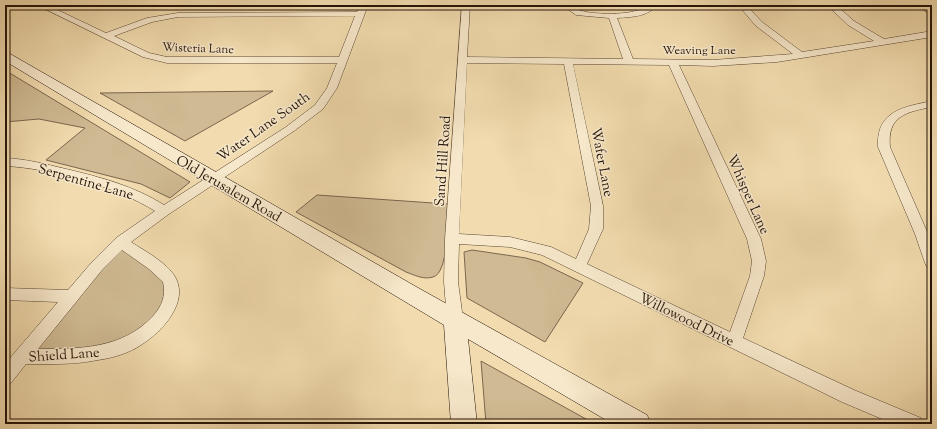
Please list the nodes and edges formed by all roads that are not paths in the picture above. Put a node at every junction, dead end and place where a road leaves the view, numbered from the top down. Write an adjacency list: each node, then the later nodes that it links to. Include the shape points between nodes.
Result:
1 (41, 5): 12 (street, Wisteria Lane)
2 (466, 5): 18 (street, Sand Hill Road)
3 (566, 5): 10 (street, via 580,13)
4 (653, 5): 10 (street, via 644,13)
5 (742, 5): 16 (street, via 759,24)
6 (830, 5): 14 (street, via 851,23)
7 (920, 5): 9 (street)
8 (362, 9): 12 (street, via 178,15 150,20); 17 (street, Water Lane South)
9 (932, 13)
10 (612, 15): 20 (street)
11 (928, 35): 13 (street); 14 (street, Weaving Lane)
12 (106, 36): 17 (street, Wisteria Lane, via 146,55 167,60)
13 (932, 40)
14 (883, 42): 16 (street, Weaving Lane)
15 (5, 55): 24 (main road, Old Jerusalem Road)
16 (800, 55): 21 (street, Weaving Lane, via 753,61)
17 (343, 60): 24 (street, Water Lane South, via 332,88 319,107)
18 (463, 60): 19 (street, Weaving Lane); 26 (street, Sand Hill Road)
19 (568, 61): 20 (street, Weaving Lane); 29 (street, Wafer Lane, via 597,206 596,229)
20 (629, 62): 21 (street, Weaving Lane)
21 (673, 63): 33 (street, Whisper Lane, via 754,239 758,261 757,276)
22 (932, 104): 28 (street, via 896,114 886,123 882,138)
23 (5, 162): 25 (street, Serpentine Lane, via 24,163 98,181 140,196)
24 (214, 179): 25 (street, Water Lane South); 32 (main road, Old Jerusalem Road)
25 (164, 211): 27 (street, Water Lane South)
26 (452, 239): 29 (street, Willowood Drive, via 510,242 546,251); 32 (street, Sand Hill Road, via 451,282)
27 (121, 242): 31 (street, Water Lane South, via 96,266); 34 (street, Shield Lane, via 169,280 170,305 163,316 142,337 114,350 83,356)
28 (932, 263)
29 (579, 266): 33 (street, Willowood Drive)
30 (5, 294): 31 (street)
31 (72, 296): 34 (street, Water Lane South)
32 (454, 319): 36 (main road); 37 (main road, Old Jerusalem Road)
33 (734, 342): 38 (street, Willowood Drive, via 848,396)
34 (22, 357): 35 (street, Water Lane South)
35 (5, 377)
36 (464, 424)
37 (638, 424)
38 (915, 424)

